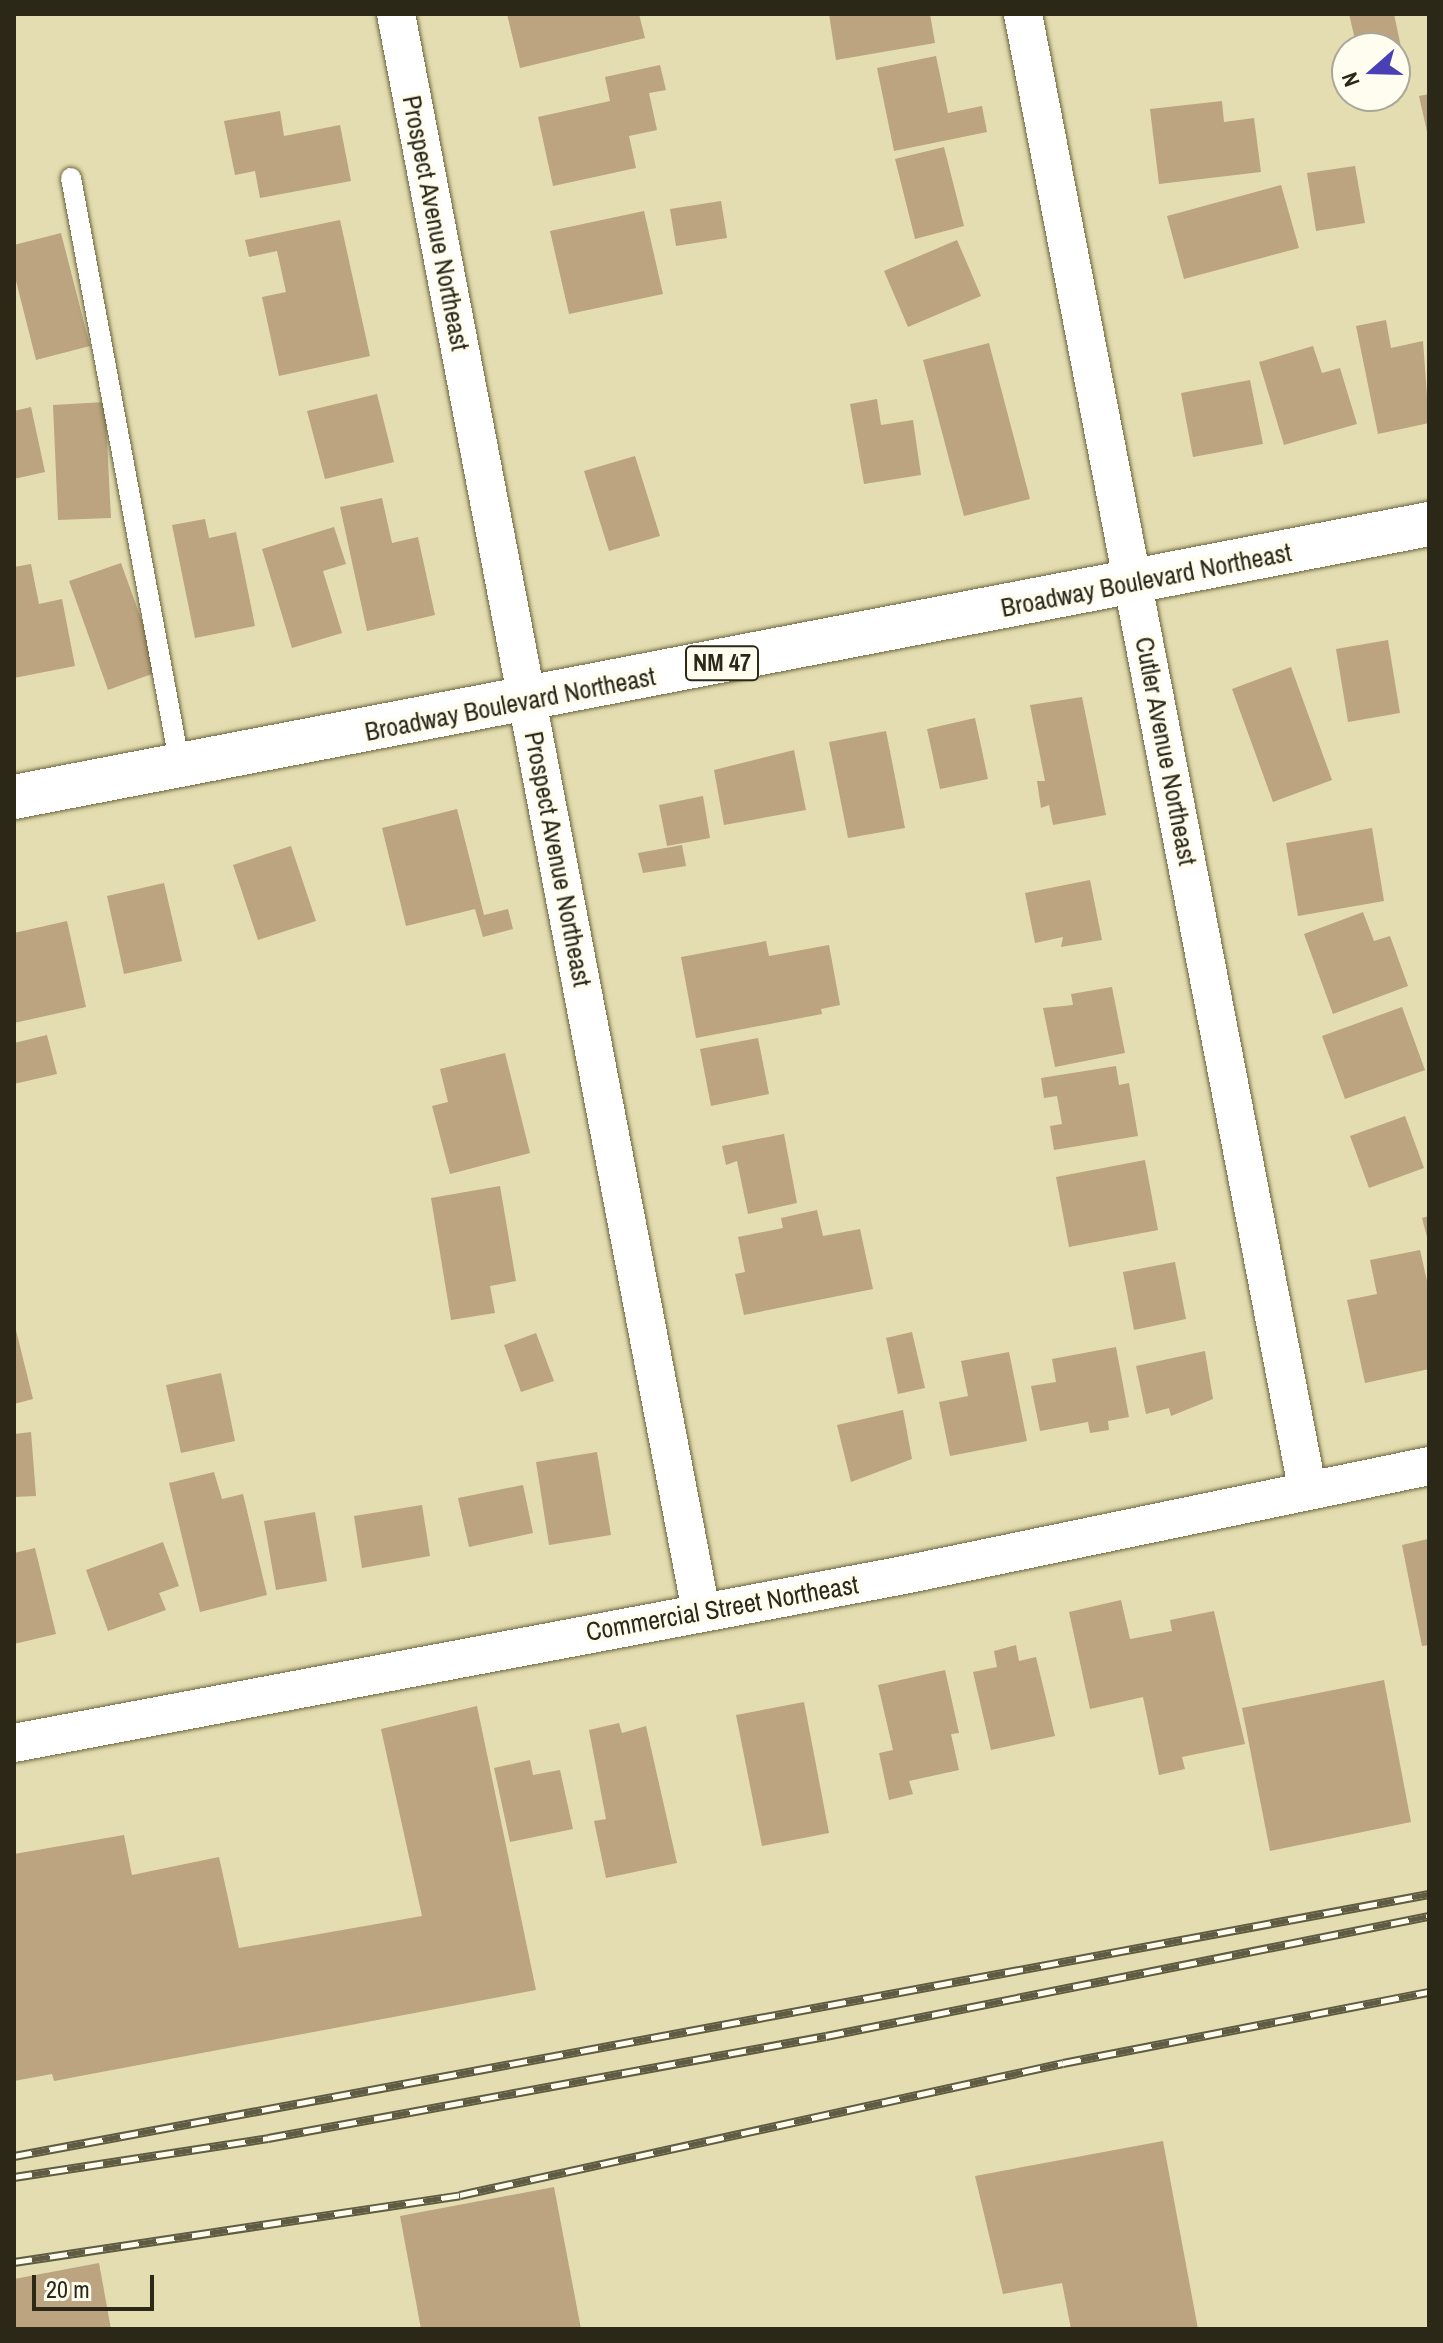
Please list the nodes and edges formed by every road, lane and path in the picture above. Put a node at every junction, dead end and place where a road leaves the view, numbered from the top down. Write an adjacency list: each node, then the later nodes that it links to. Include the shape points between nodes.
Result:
1 (396, 14): 6 (street, Prospect Avenue Northeast)
2 (1023, 14): 5 (street, Cutler Avenue Northeast)
3 (71, 178): 7 (lane)
4 (1429, 524): 5 (main road, Broadway Boulevard Northeast / NM 47)
5 (1134, 582): 6 (main road, Broadway Boulevard Northeast / NM 47); 10 (street, Cutler Avenue Northeast)
6 (529, 701): 7 (main road, Broadway Boulevard Northeast / NM 47); 11 (street, Prospect Avenue Northeast)
7 (180, 766): 8 (main road, Broadway Boulevard Northeast / NM 47)
8 (14, 797)
9 (1429, 1466): 10 (street, Commercial Street Northeast)
10 (1307, 1488): 11 (street, Commercial Street Northeast, via 904,1575)
11 (701, 1611): 12 (street, Commercial Street Northeast)
12 (14, 1743)

